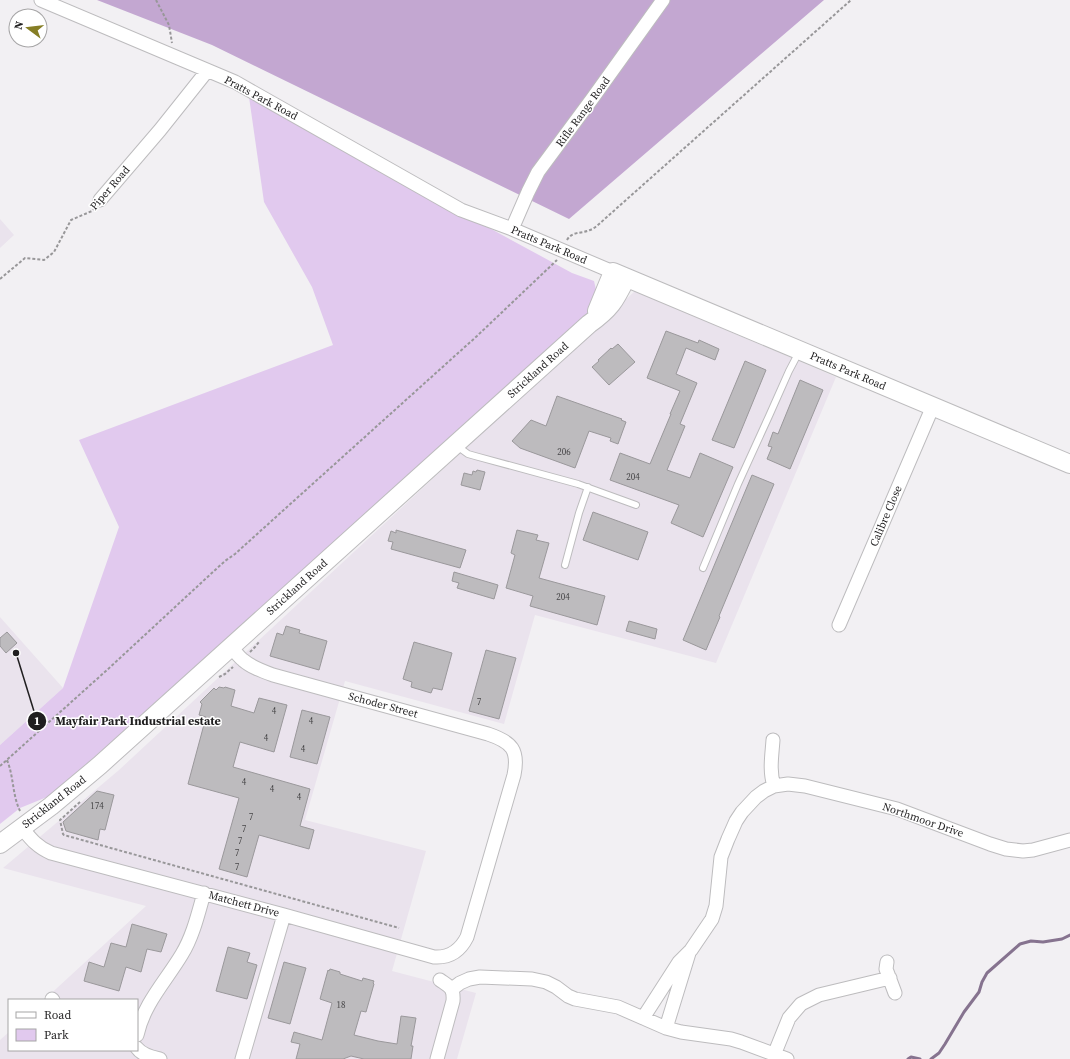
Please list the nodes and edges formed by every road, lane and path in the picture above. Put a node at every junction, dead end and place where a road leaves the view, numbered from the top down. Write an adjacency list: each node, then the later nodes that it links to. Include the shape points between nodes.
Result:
1 (41, 0): 5 (street, Pratts Park Road)
2 (156, 0): 5 (path, via 169,25 172,43)
3 (663, 0): 8 (street, Rifle Range Road, via 538,172)
4 (851, 0): 9 (path, via 594,228 569,236)
5 (169, 55): 6 (street, Pratts Park Road)
6 (207, 70): 7 (street, Piper Road); 8 (street, Pratts Park Road, via 235,82 461,210)
7 (100, 200): 12 (path, Piper Road, via 92,211 71,220 54,252 44,260 25,258)
8 (512, 229): 9 (street, Pratts Park Road)
9 (562, 251): 11 (street, Pratts Park Road)
10 (553, 264): 24 (path, via 477,336)
11 (619, 275): 13 (street, Pratts Park Road); 15 (street, Strickland Road, via 589,324)
12 (0, 279)
13 (800, 351): 14 (street, Pratts Park Road); 20 (lane, via 738,484)
14 (933, 406): 16 (street, Pratts Park Road); 21 (street, Calibre Close)
15 (456, 444): 17 (lane, via 468,454); 22 (street, Strickland Road)
16 (1070, 464)
17 (588, 487): 18 (lane); 19 (lane)
18 (636, 505)
19 (565, 565)
20 (703, 568)
21 (839, 625)
22 (231, 647): 28 (street, Strickland Road, via 100,765); 34 (street, Schoder Street, via 249,664 273,675 488,734 512,747 516,759 514,775)
23 (773, 740): 26 (street, via 771,770)
24 (7, 760): 25 (path); 28 (path, via 16,801)
25 (0, 766)
26 (774, 786): 29 (street, Northmoor Drive, via 805,786 897,809 1006,849 1033,850); 35 (street, Northmoor Drive, via 748,805 732,829 722,857 712,919)
27 (80, 802): 33 (path, via 60,820 64,835)
28 (25, 825): 30 (street, Strickland Road); 31 (street, Matchett Drive, via 36,844 50,853)
29 (1070, 840)
30 (0, 844)
31 (204, 893): 32 (street, Matchett Drive); 43 (street, via 189,942 154,995)
32 (284, 915): 34 (street, Matchett Drive, via 434,957 445,957 456,952); 47 (street)
33 (399, 928)
34 (467, 937)
35 (691, 950): 41 (street, Northmoor Drive, via 679,962); 42 (street, Northmoor Drive)
36 (887, 962): 37 (street, via 886,969)
37 (890, 978): 40 (street); 45 (street, via 819,995 801,1004 789,1018)
38 (440, 980): 39 (street)
39 (452, 989): 41 (street, via 469,979 480,977 532,979 546,982 568,996 618,1007); 48 (street, via 453,1001)
40 (895, 993)
41 (643, 1018): 42 (street)
42 (666, 1028): 45 (street, via 741,1042)
43 (138, 1029)
44 (138, 1050): 46 (street)
45 (774, 1055): 49 (street)
46 (160, 1059)
47 (242, 1059)
48 (437, 1059)
49 (787, 1059)

